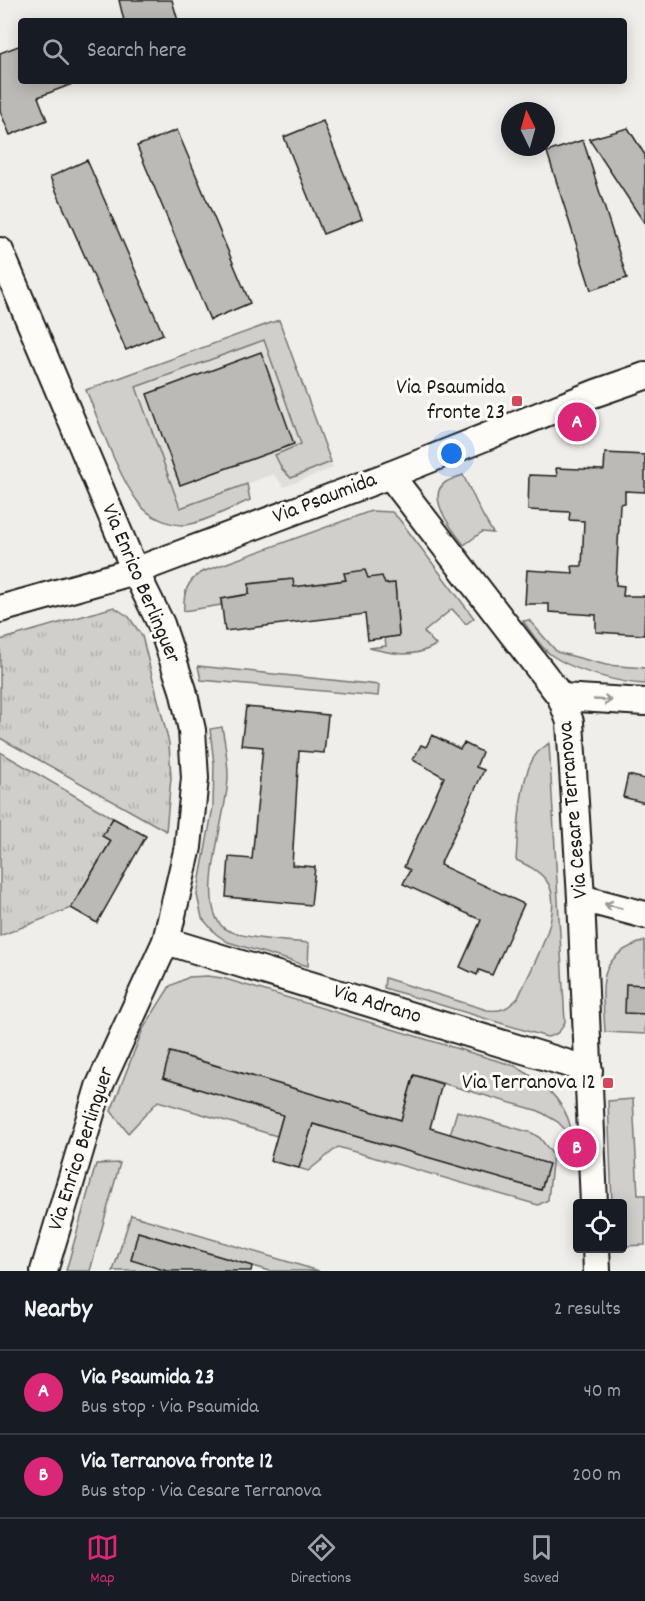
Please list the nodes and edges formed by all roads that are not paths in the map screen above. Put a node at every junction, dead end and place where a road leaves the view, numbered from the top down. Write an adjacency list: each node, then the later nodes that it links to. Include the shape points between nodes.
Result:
1 (0, 251): 4 (street, Via Enrico Berlinguer)
2 (645, 376): 3 (street, Via Psaumida)
3 (390, 475): 4 (street, Via Psaumida); 6 (street, Via Cesare Terranova)
4 (135, 571): 5 (street, Via Psaumida); 10 (street, Via Enrico Berlinguer, via 161,624 192,730 195,778 188,847)
5 (0, 609)
6 (561, 698): 7 (street, one-way to 7); 8 (street, Via Cesare Terranova, via 570,722)
7 (645, 702)
8 (581, 898): 9 (street, one-way to 8); 11 (street, Via Cesare Terranova)
9 (645, 915)
10 (166, 941): 11 (street, Via Adrano); 14 (street, Via Enrico Berlinguer, via 99,1087)
11 (589, 1070): 12 (street, Via Cesare Terranova)
12 (594, 1199)
13 (596, 1253): 15 (street)
14 (44, 1271)
15 (597, 1271)

